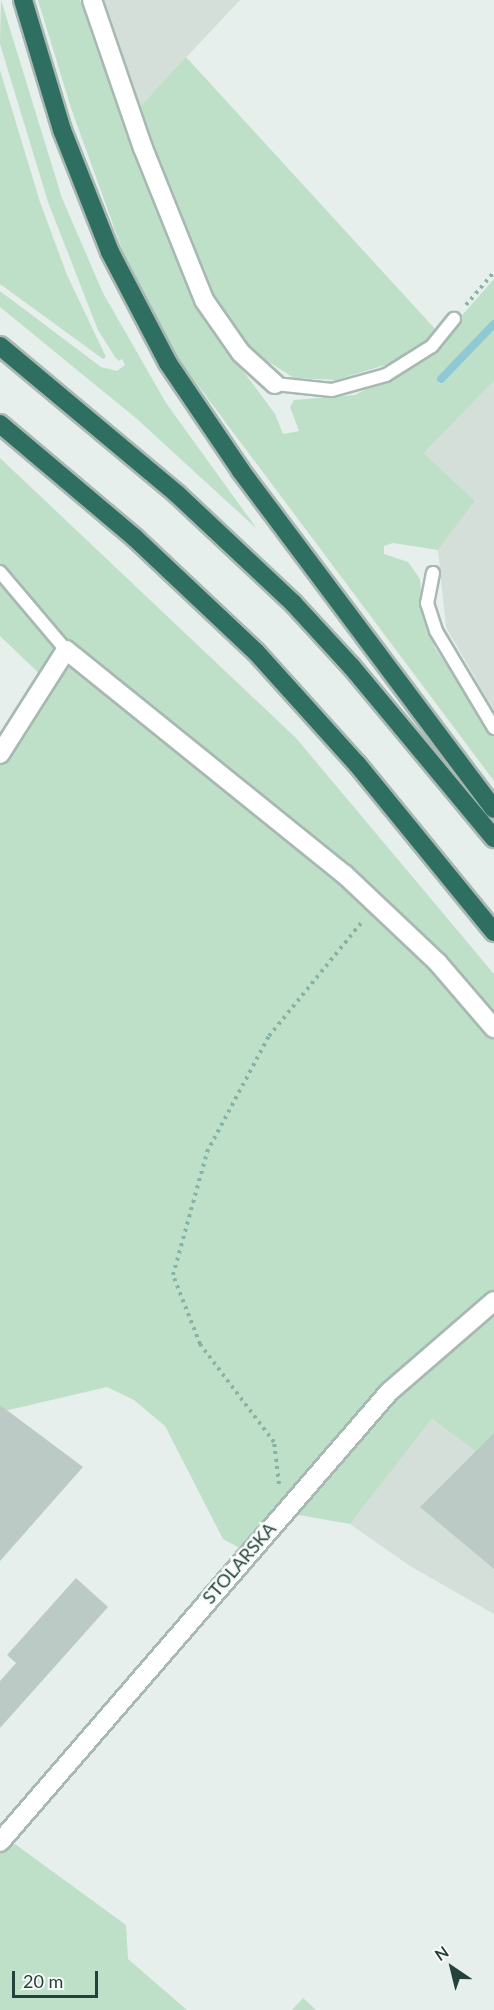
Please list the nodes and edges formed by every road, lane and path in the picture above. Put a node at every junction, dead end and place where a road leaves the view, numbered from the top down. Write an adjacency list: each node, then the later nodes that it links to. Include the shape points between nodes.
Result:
1 (23, 0): 13 (highway, via 62,130 110,252 168,363 241,471)
2 (92, 0): 6 (street, via 143,148 204,300 241,353)
3 (494, 272): 4 (path)
4 (453, 320): 6 (lane, via 432,346 386,375 332,390)
5 (0, 346): 14 (highway, via 177,494 293,603 351,666)
6 (275, 384)
7 (0, 424): 16 (highway, via 135,538 256,652 357,764)
8 (0, 573): 10 (lane)
9 (433, 573): 11 (lane, via 428,603 436,631)
10 (66, 650): 12 (street); 15 (street, via 344,874)
11 (494, 728)
12 (0, 754)
13 (494, 808)
14 (494, 838)
15 (375, 906): 17 (street, via 438,963); 19 (path, via 269,1036 207,1152 172,1275 200,1344 274,1442)
16 (494, 932)
17 (494, 1028)
18 (494, 1301): 19 (street, STOLARSKA, via 389,1392)
19 (282, 1512): 20 (street, STOLARSKA)
20 (0, 1842)

